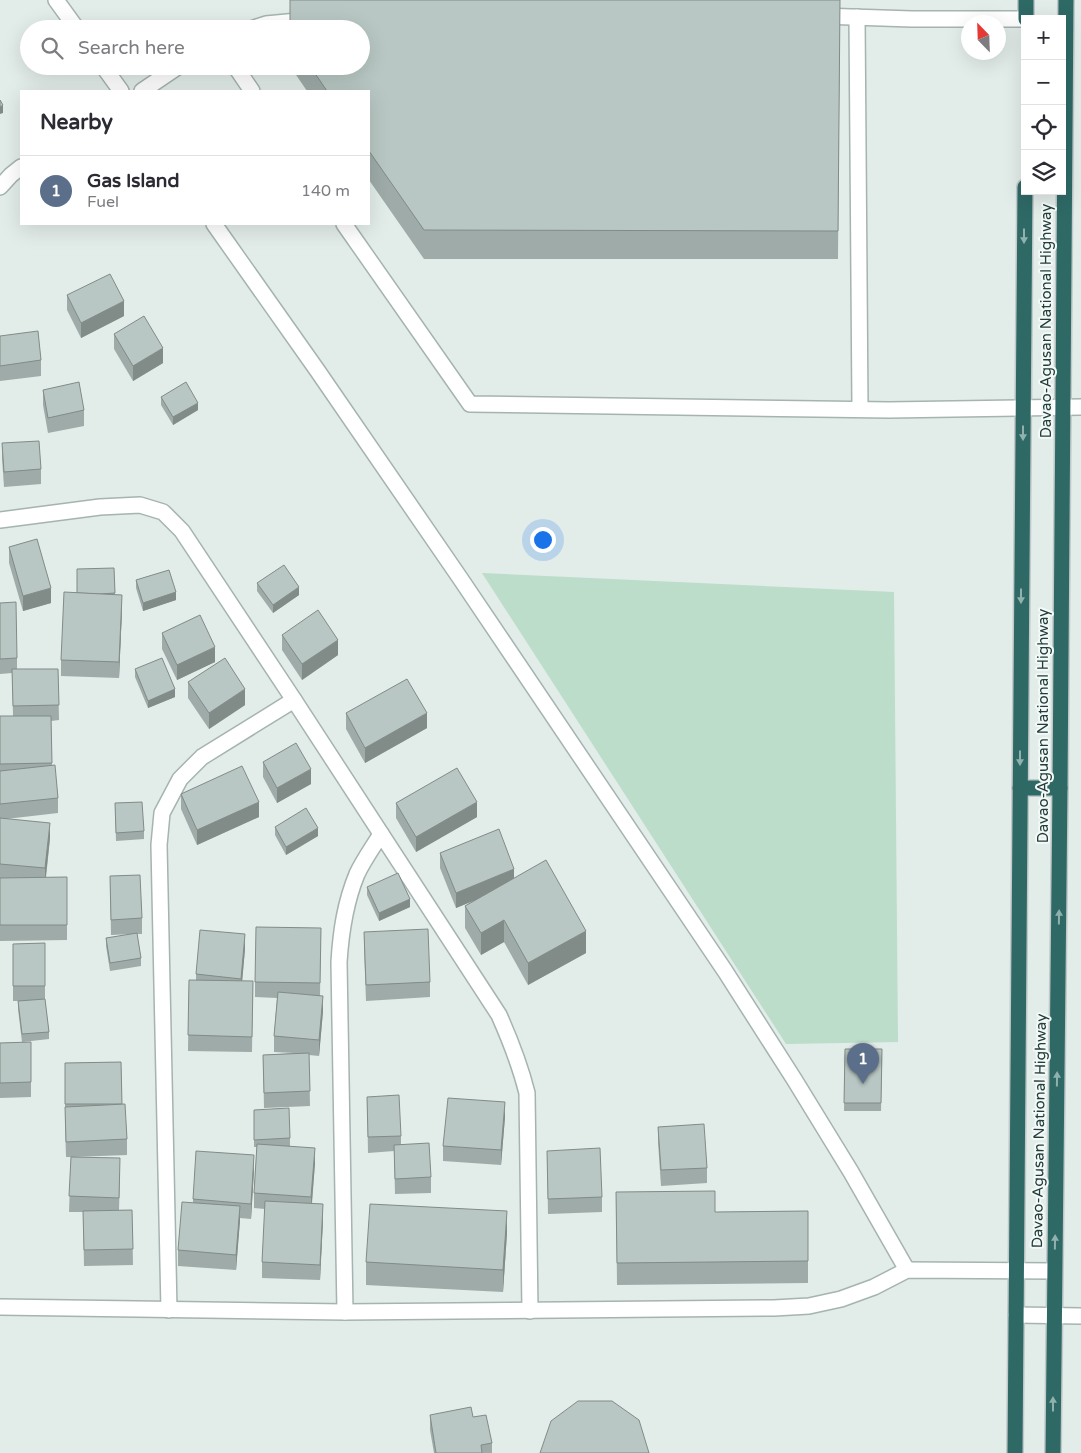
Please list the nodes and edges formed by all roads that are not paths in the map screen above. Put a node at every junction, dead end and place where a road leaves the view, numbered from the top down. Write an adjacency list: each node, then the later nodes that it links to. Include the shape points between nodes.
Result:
1 (56, 0): 9 (street)
2 (1026, 0): 4 (highway)
3 (1066, 0): 22 (highway, Davao-Agusan National Highway)
4 (1025, 15)
5 (810, 16): 6 (street)
6 (857, 17): 8 (street); 25 (street)
7 (323, 19): 10 (street)
8 (1021, 19)
9 (70, 20)
10 (312, 20)
11 (109, 75): 14 (street)
12 (166, 75): 15 (street)
13 (241, 75): 16 (street)
14 (120, 90)
15 (143, 90)
16 (251, 90)
17 (20, 168): 18 (street)
18 (0, 187)
19 (1025, 195): 24 (highway, Davao-Agusan National Highway, one-way to 24)
20 (215, 225): 31 (street, via 460,578 720,963 851,1172)
21 (345, 225): 25 (street, via 470,404)
22 (1063, 407): 23 (street); 24 (street); 29 (highway, Davao-Agusan National Highway)
23 (1081, 407)
24 (1023, 408): 25 (street); 28 (highway, Davao-Agusan National Highway, one-way to 28)
25 (860, 409)
26 (0, 520): 27 (street, via 108,506 140,505 163,512 182,531)
27 (294, 700): 30 (street); 35 (street, via 202,756 180,779 162,813 159,845)
28 (1020, 788): 29 (highway); 32 (highway, Davao-Agusan National Highway)
29 (1060, 788): 33 (highway, Davao-Agusan National Highway, one-way to 29)
30 (381, 834): 36 (street, via 499,1016 520,1066 527,1093); 37 (street, via 358,874 341,930)
31 (907, 1270): 32 (street); 36 (street, via 874,1287 809,1306)
32 (1016, 1271): 33 (street); 38 (highway, Davao-Agusan National Highway)
33 (1054, 1271): 39 (highway, Davao-Agusan National Highway)
34 (0, 1307): 35 (street)
35 (169, 1310): 37 (street)
36 (530, 1311): 37 (street)
37 (345, 1312)
38 (1016, 1316): 39 (street); 41 (highway, Davao-Agusan National Highway)
39 (1054, 1316): 40 (street); 42 (highway, Davao-Agusan National Highway, one-way to 39)
40 (1081, 1316)
41 (1015, 1453)
42 (1053, 1453)

